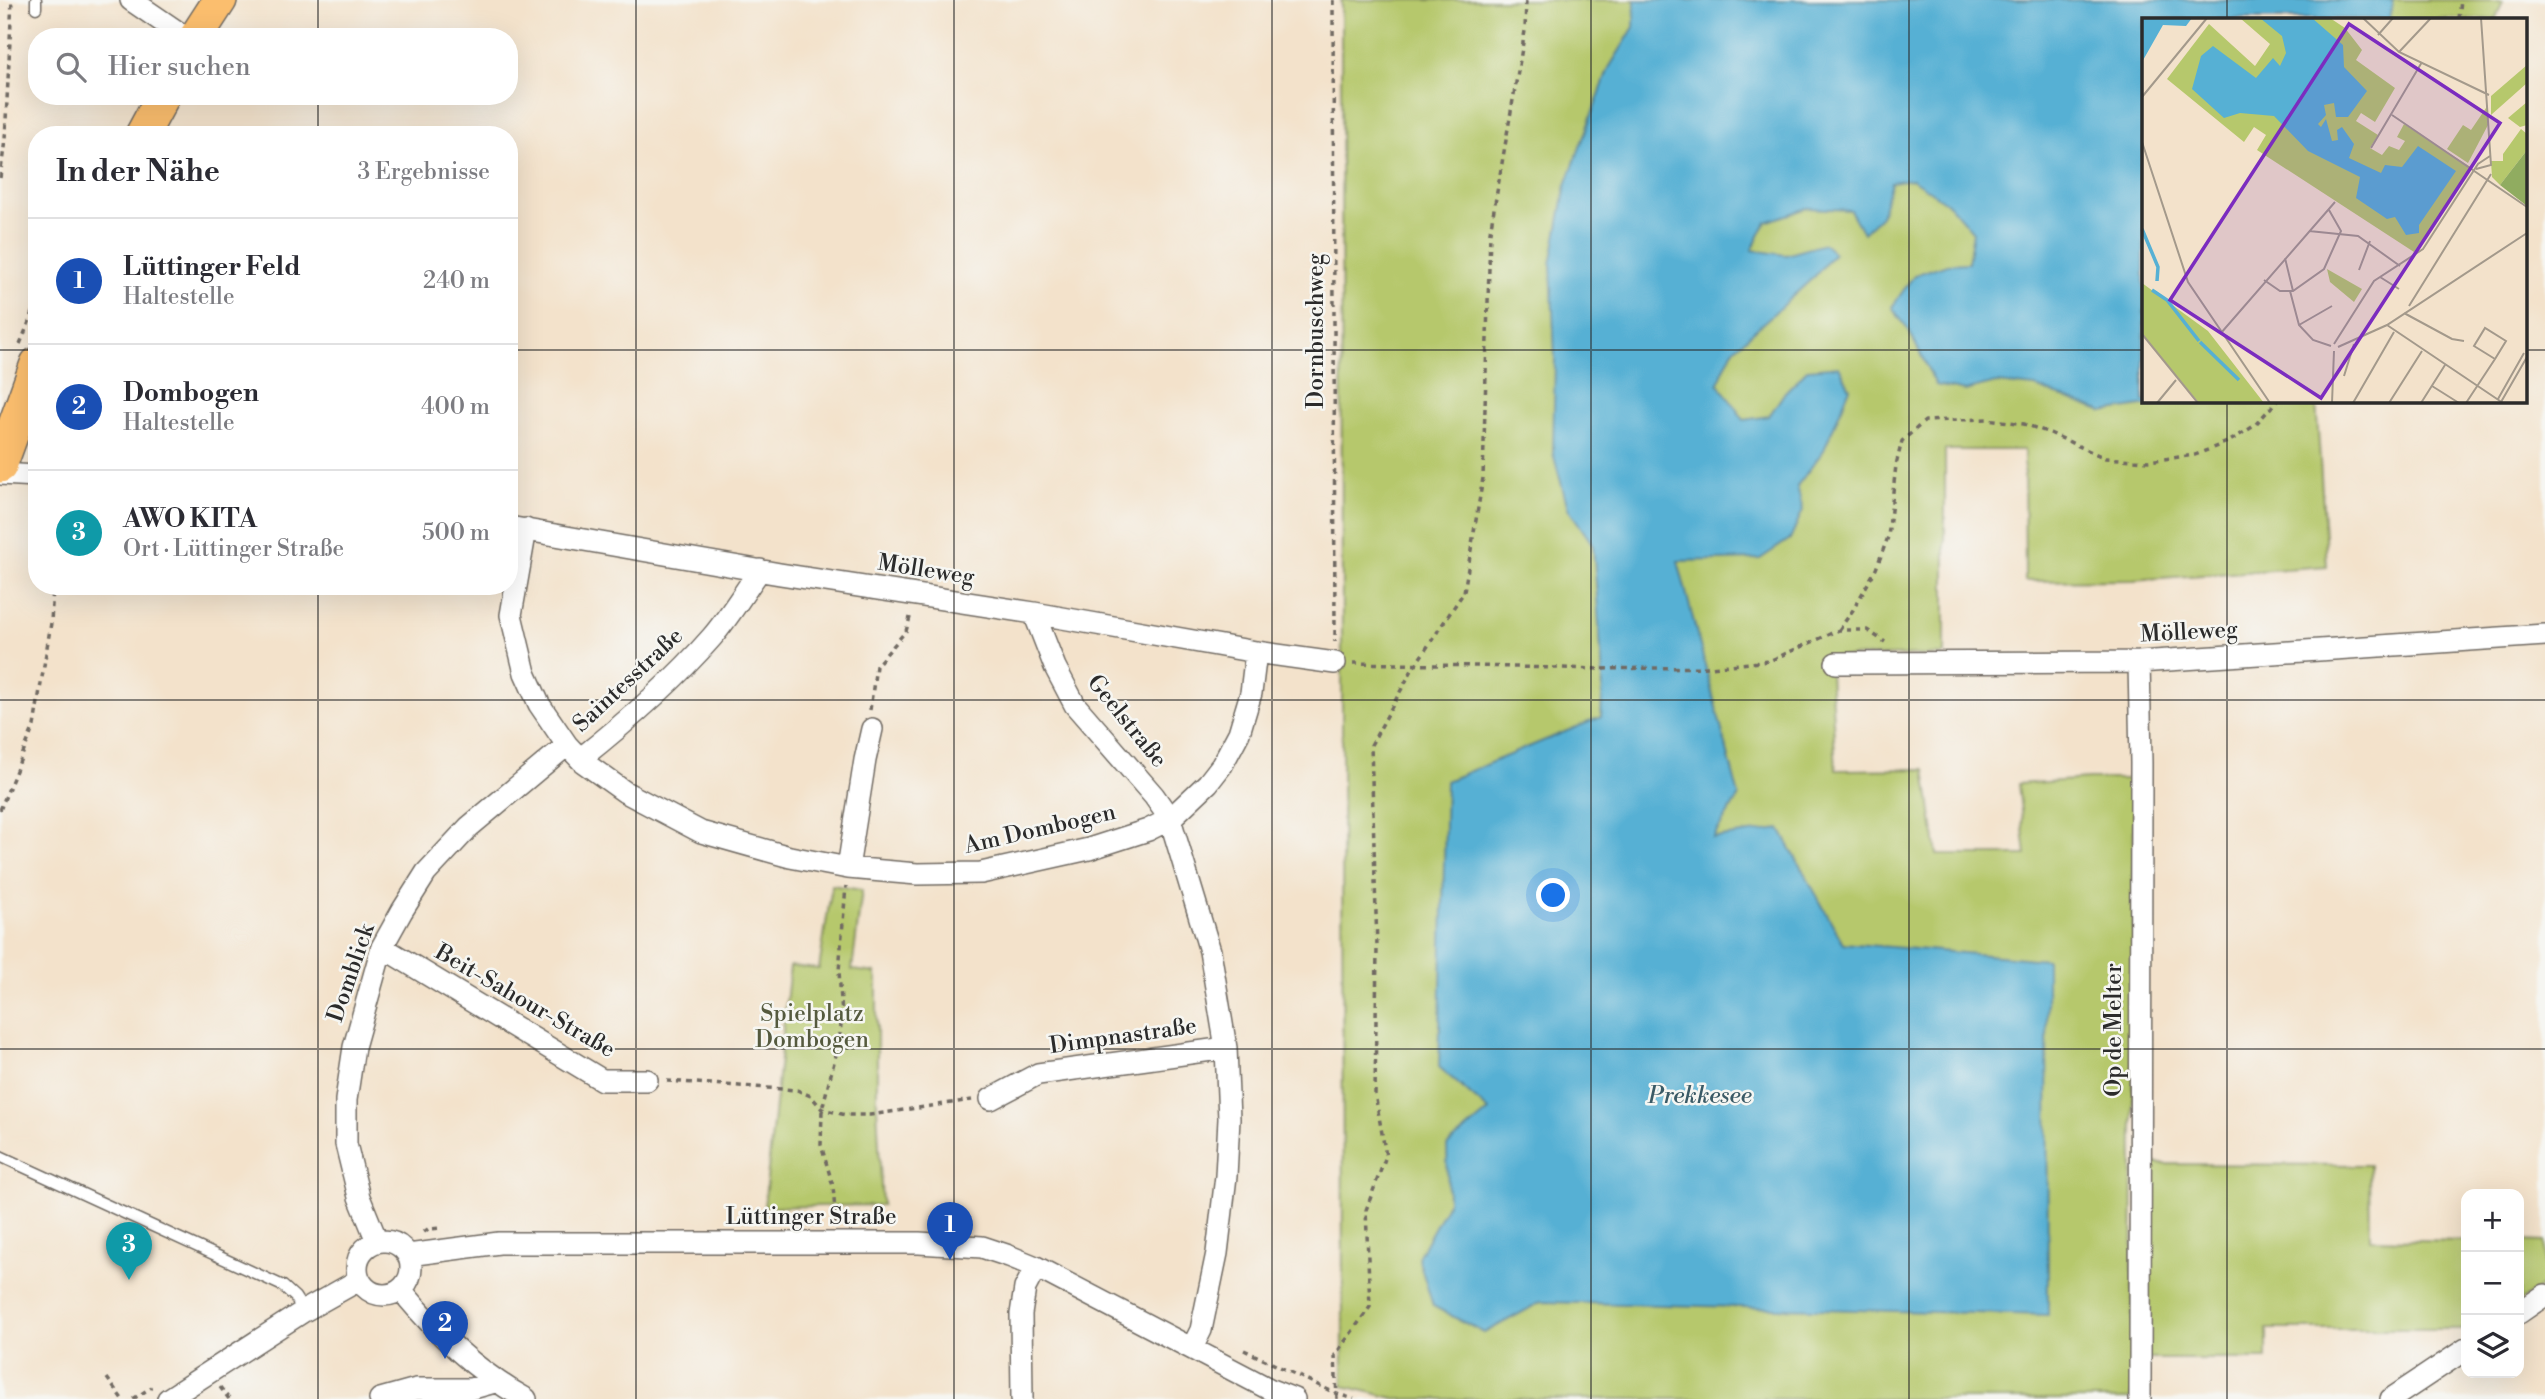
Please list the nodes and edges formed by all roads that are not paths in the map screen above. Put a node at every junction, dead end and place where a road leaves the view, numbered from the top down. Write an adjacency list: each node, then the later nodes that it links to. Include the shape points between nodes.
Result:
1 (131, 0): 3 (street)
2 (220, 0): 4 (main road)
3 (172, 28)
4 (202, 28)
5 (158, 105): 6 (main road)
6 (147, 126)
7 (28, 388): 8 (main road)
8 (0, 466)
9 (0, 474): 10 (street)
10 (28, 476)
11 (518, 528): 12 (street, Mölleweg)
12 (760, 570): 14 (street, Mölleweg); 21 (street, Saintesstraße, via 714,634 671,682 637,714)
13 (513, 595): 21 (street, Am Dombogen, via 511,615 525,673 539,704)
14 (1034, 613): 16 (street, Mölleweg); 22 (street, Geelstraße, via 1075,705)
15 (2545, 635): 17 (street, Mölleweg)
16 (1256, 652): 18 (street, Mölleweg); 22 (street, Am Dombogen, via 1251,694 1239,733 1215,774)
17 (2138, 662): 19 (street, Mölleweg); 45 (street, Op de Melter)
18 (1335, 663)
19 (1836, 663)
20 (872, 729): 23 (street)
21 (574, 752): 23 (street, Am Dombogen, via 625,792 701,832); 24 (street, Domblick, via 469,827 426,873)
22 (1170, 819): 23 (street, Am Dombogen, via 1089,849 981,873); 25 (street, Geelstraße, via 1210,951)
23 (848, 868)
24 (382, 947): 26 (street, Beit-Sahour-Straße, via 602,1080); 29 (street, Domblick, via 354,1047 346,1100 346,1144 359,1197)
25 (1226, 1048): 27 (street, Dimpnastraße, via 1038,1074); 37 (street, Geelstraße, via 1226,1176 1217,1253 1201,1329)
26 (647, 1080)
27 (991, 1099)
28 (0, 1156): 35 (lane, via 283,1286)
29 (377, 1241): 30 (street, via 390,1241); 32 (street, via 362,1251 356,1267)
30 (408, 1255): 31 (street, Lüttinger Straße, via 499,1243 919,1243 982,1247); 33 (street, via 411,1274)
31 (1036, 1267): 37 (street, Lüttinger Straße); 43 (street, via 1025,1288 1021,1314)
32 (359, 1280): 33 (street, via 378,1294); 35 (street)
33 (401, 1290): 39 (street, via 454,1349)
34 (2543, 1303): 36 (street)
35 (304, 1311): 40 (street)
36 (2524, 1311)
37 (1192, 1348): 44 (street, Lüttinger Straße)
38 (2461, 1352): 46 (street)
39 (495, 1382): 41 (street, via 470,1389 416,1390); 42 (street)
40 (168, 1399)
41 (380, 1399)
42 (526, 1399)
43 (1022, 1399)
44 (1294, 1399)
45 (2140, 1399)
46 (2391, 1399)

